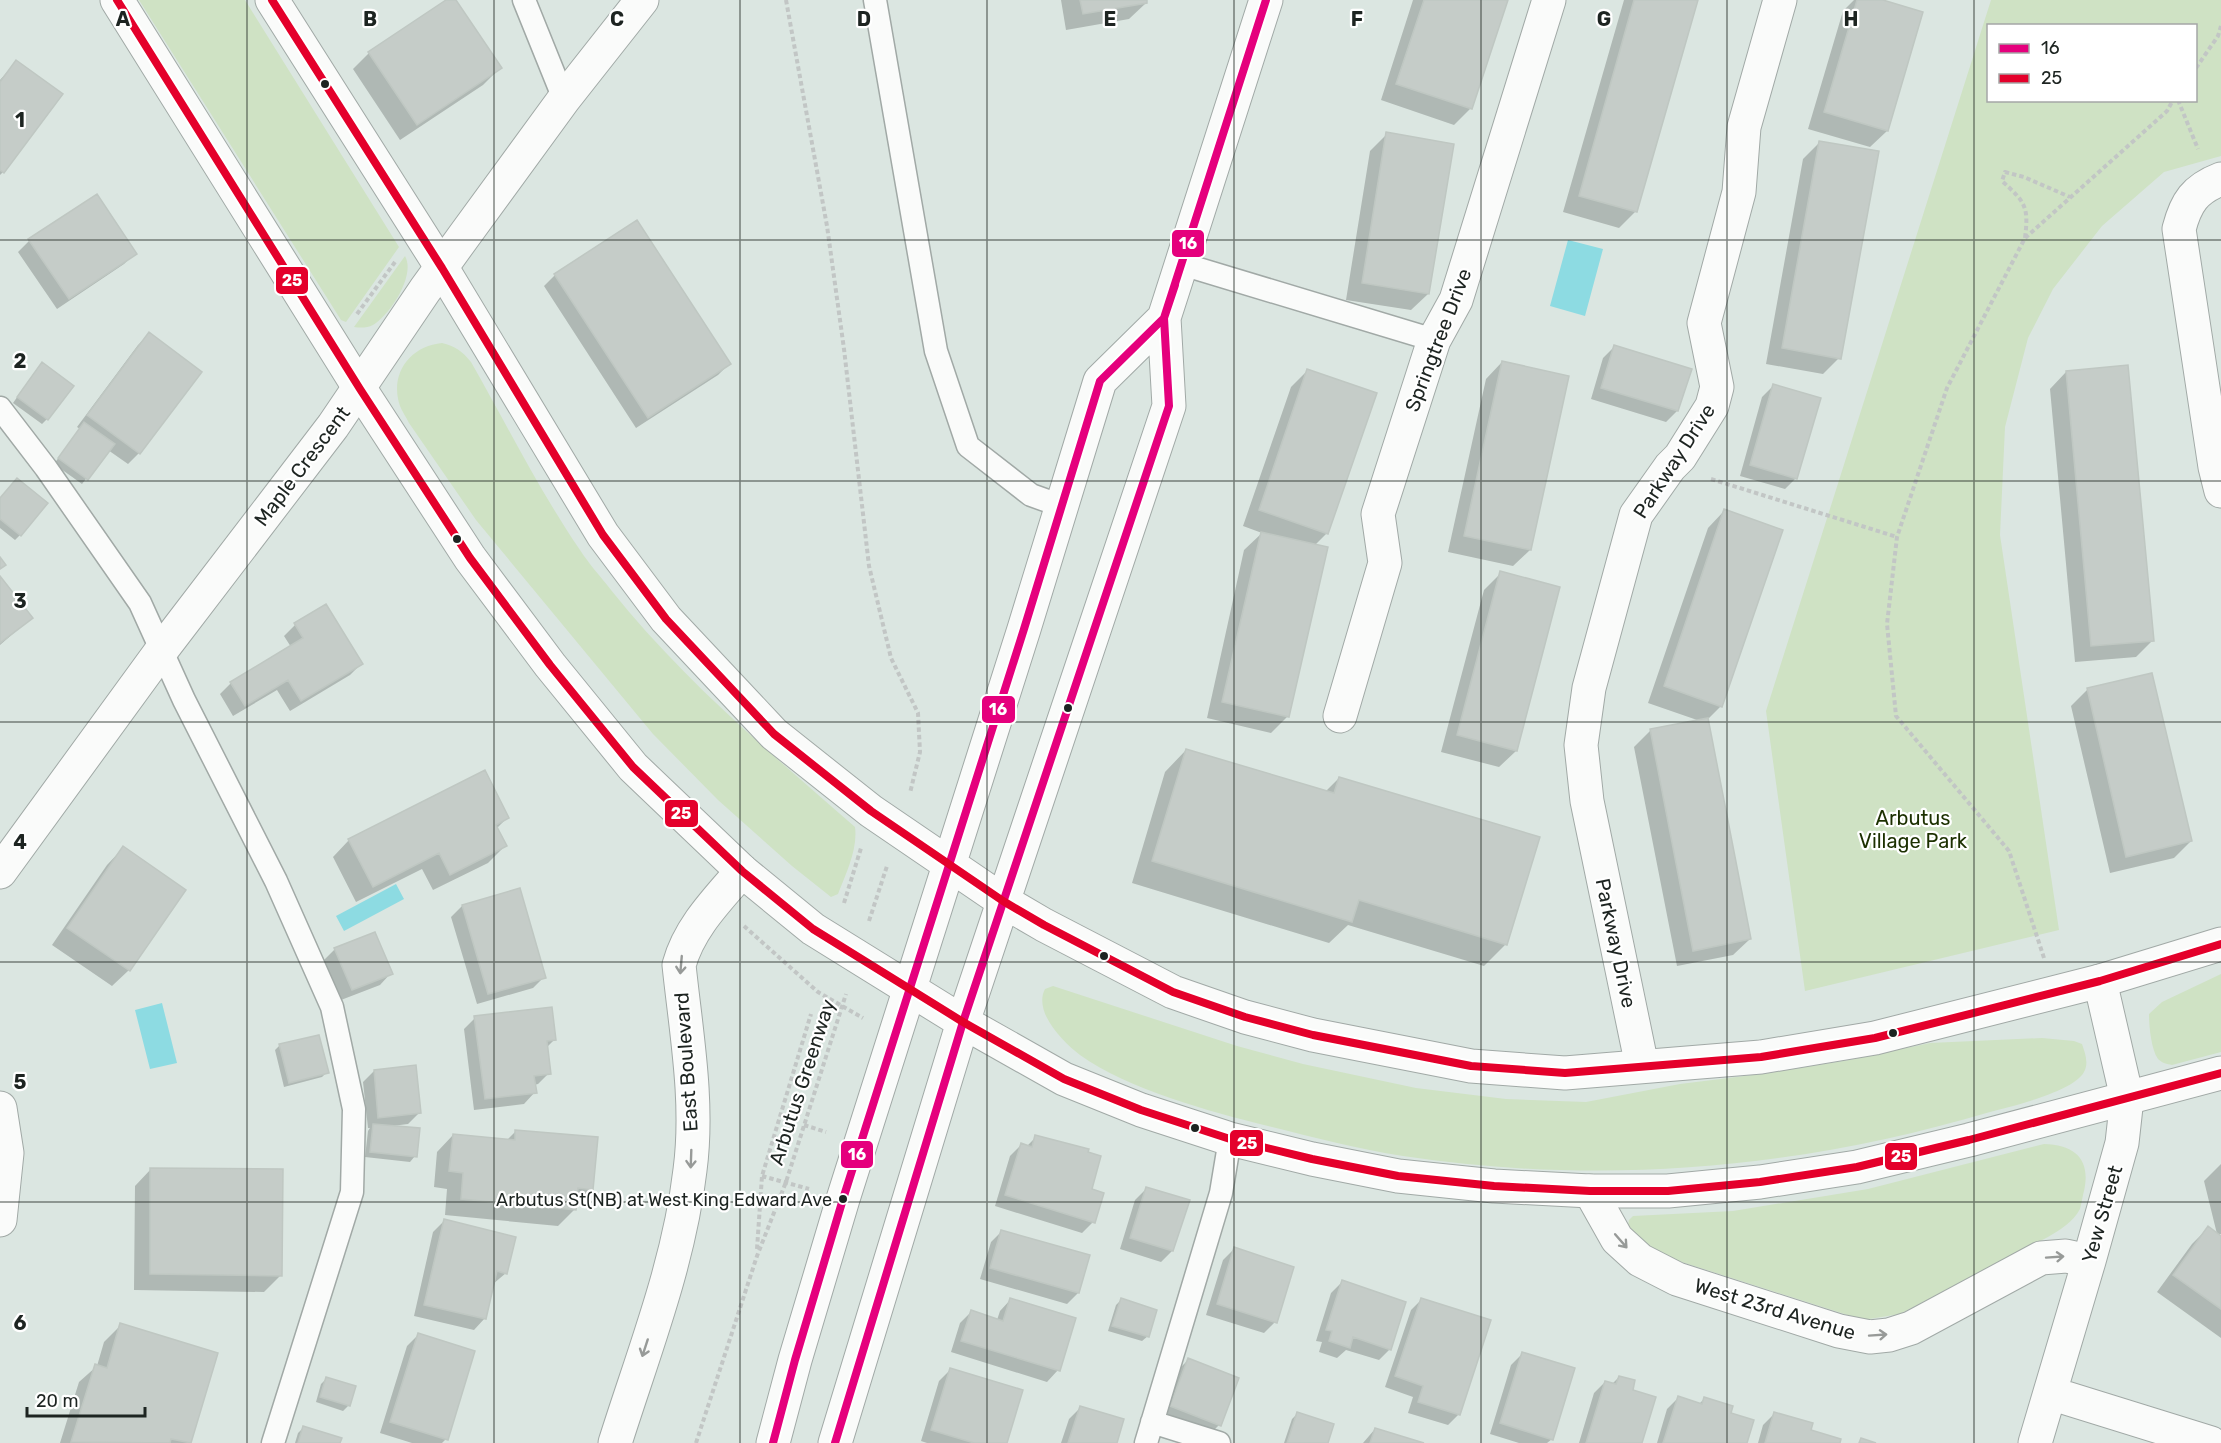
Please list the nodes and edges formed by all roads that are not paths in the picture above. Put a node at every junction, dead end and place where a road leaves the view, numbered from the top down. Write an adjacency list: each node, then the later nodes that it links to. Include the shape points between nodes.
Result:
1 (117, 0): 15 (main road)
2 (272, 0): 12 (main road)
3 (524, 0): 9 (lane)
4 (642, 0): 9 (main road, Maple Crescent)
5 (875, 0): 18 (lane, via 936,351 968,446 1032,495)
6 (1266, 0): 11 (main road)
7 (1550, 0): 14 (main road, Springtree Drive, via 1456,300)
8 (1780, 0): 29 (main road, Parkway Drive, via 1744,127 1740,192 1704,323 1717,387 1712,406 1636,515 1589,688 1581,745 1587,801)
9 (564, 99): 12 (main road, Maple Crescent)
10 (2217, 181): 17 (main road, via 2204,186 2185,208 2179,229)
11 (1182, 264): 13 (main road); 14 (lane)
12 (441, 268): 15 (main road, Maple Crescent); 21 (main road, via 603,536 666,619 774,734)
13 (1164, 318): 18 (main road, via 1100,381); 24 (main road, via 1169,406)
14 (1434, 340): 20 (main road, Springtree Drive, via 1378,514 1385,562)
15 (360, 389): 19 (main road, Maple Crescent); 22 (main road, via 470,558 550,665 633,767)
16 (0, 408): 19 (lane, via 140,603)
17 (2219, 465)
18 (1062, 506): 21 (main road)
19 (161, 651): 23 (main road, Maple Crescent); 39 (lane, via 276,881 332,1007 354,1109 352,1192)
20 (1340, 716)
21 (948, 865): 24 (main road); 27 (main road)
22 (742, 871): 27 (main road, via 813,929); 40 (main road, East Boulevard, one-way to 40, via 684,945 679,965 692,1095 691,1169 676,1250)
23 (0, 872)
24 (1004, 901): 28 (main road); 29 (main road, via 1173,992 1313,1035 1471,1066 1565,1072)
25 (2221, 944): 26 (main road)
26 (2100, 981): 29 (main road, via 1875,1038 1761,1057); 31 (main road, Yew Street)
27 (908, 989): 28 (main road); 41 (main road)
28 (963, 1022): 33 (main road, via 1065,1079 1141,1110); 42 (main road)
29 (1642, 1066)
30 (2221, 1073): 31 (main road)
31 (2127, 1098): 34 (main road, via 1857,1167 1668,1191); 36 (main road, Yew Street, via 2122,1143)
32 (0, 1108): 35 (main road, via 7,1153)
33 (1230, 1139): 34 (main road, via 1398,1176); 38 (lane, via 1221,1193)
34 (1590, 1191): 36 (main road, West 23rd Avenue, one-way to 36, via 1617,1239 1640,1260 1677,1279 1839,1331 1870,1336 1911,1328 2041,1258 2066,1256)
35 (0, 1220)
36 (2089, 1262): 37 (main road, Yew Street)
37 (2050, 1393): 44 (main road, Yew Street); 45 (main road)
38 (1149, 1432): 43 (lane)
39 (273, 1443)
40 (615, 1443)
41 (773, 1443)
42 (836, 1443)
43 (1219, 1443)
44 (2035, 1443)
45 (2211, 1443)

